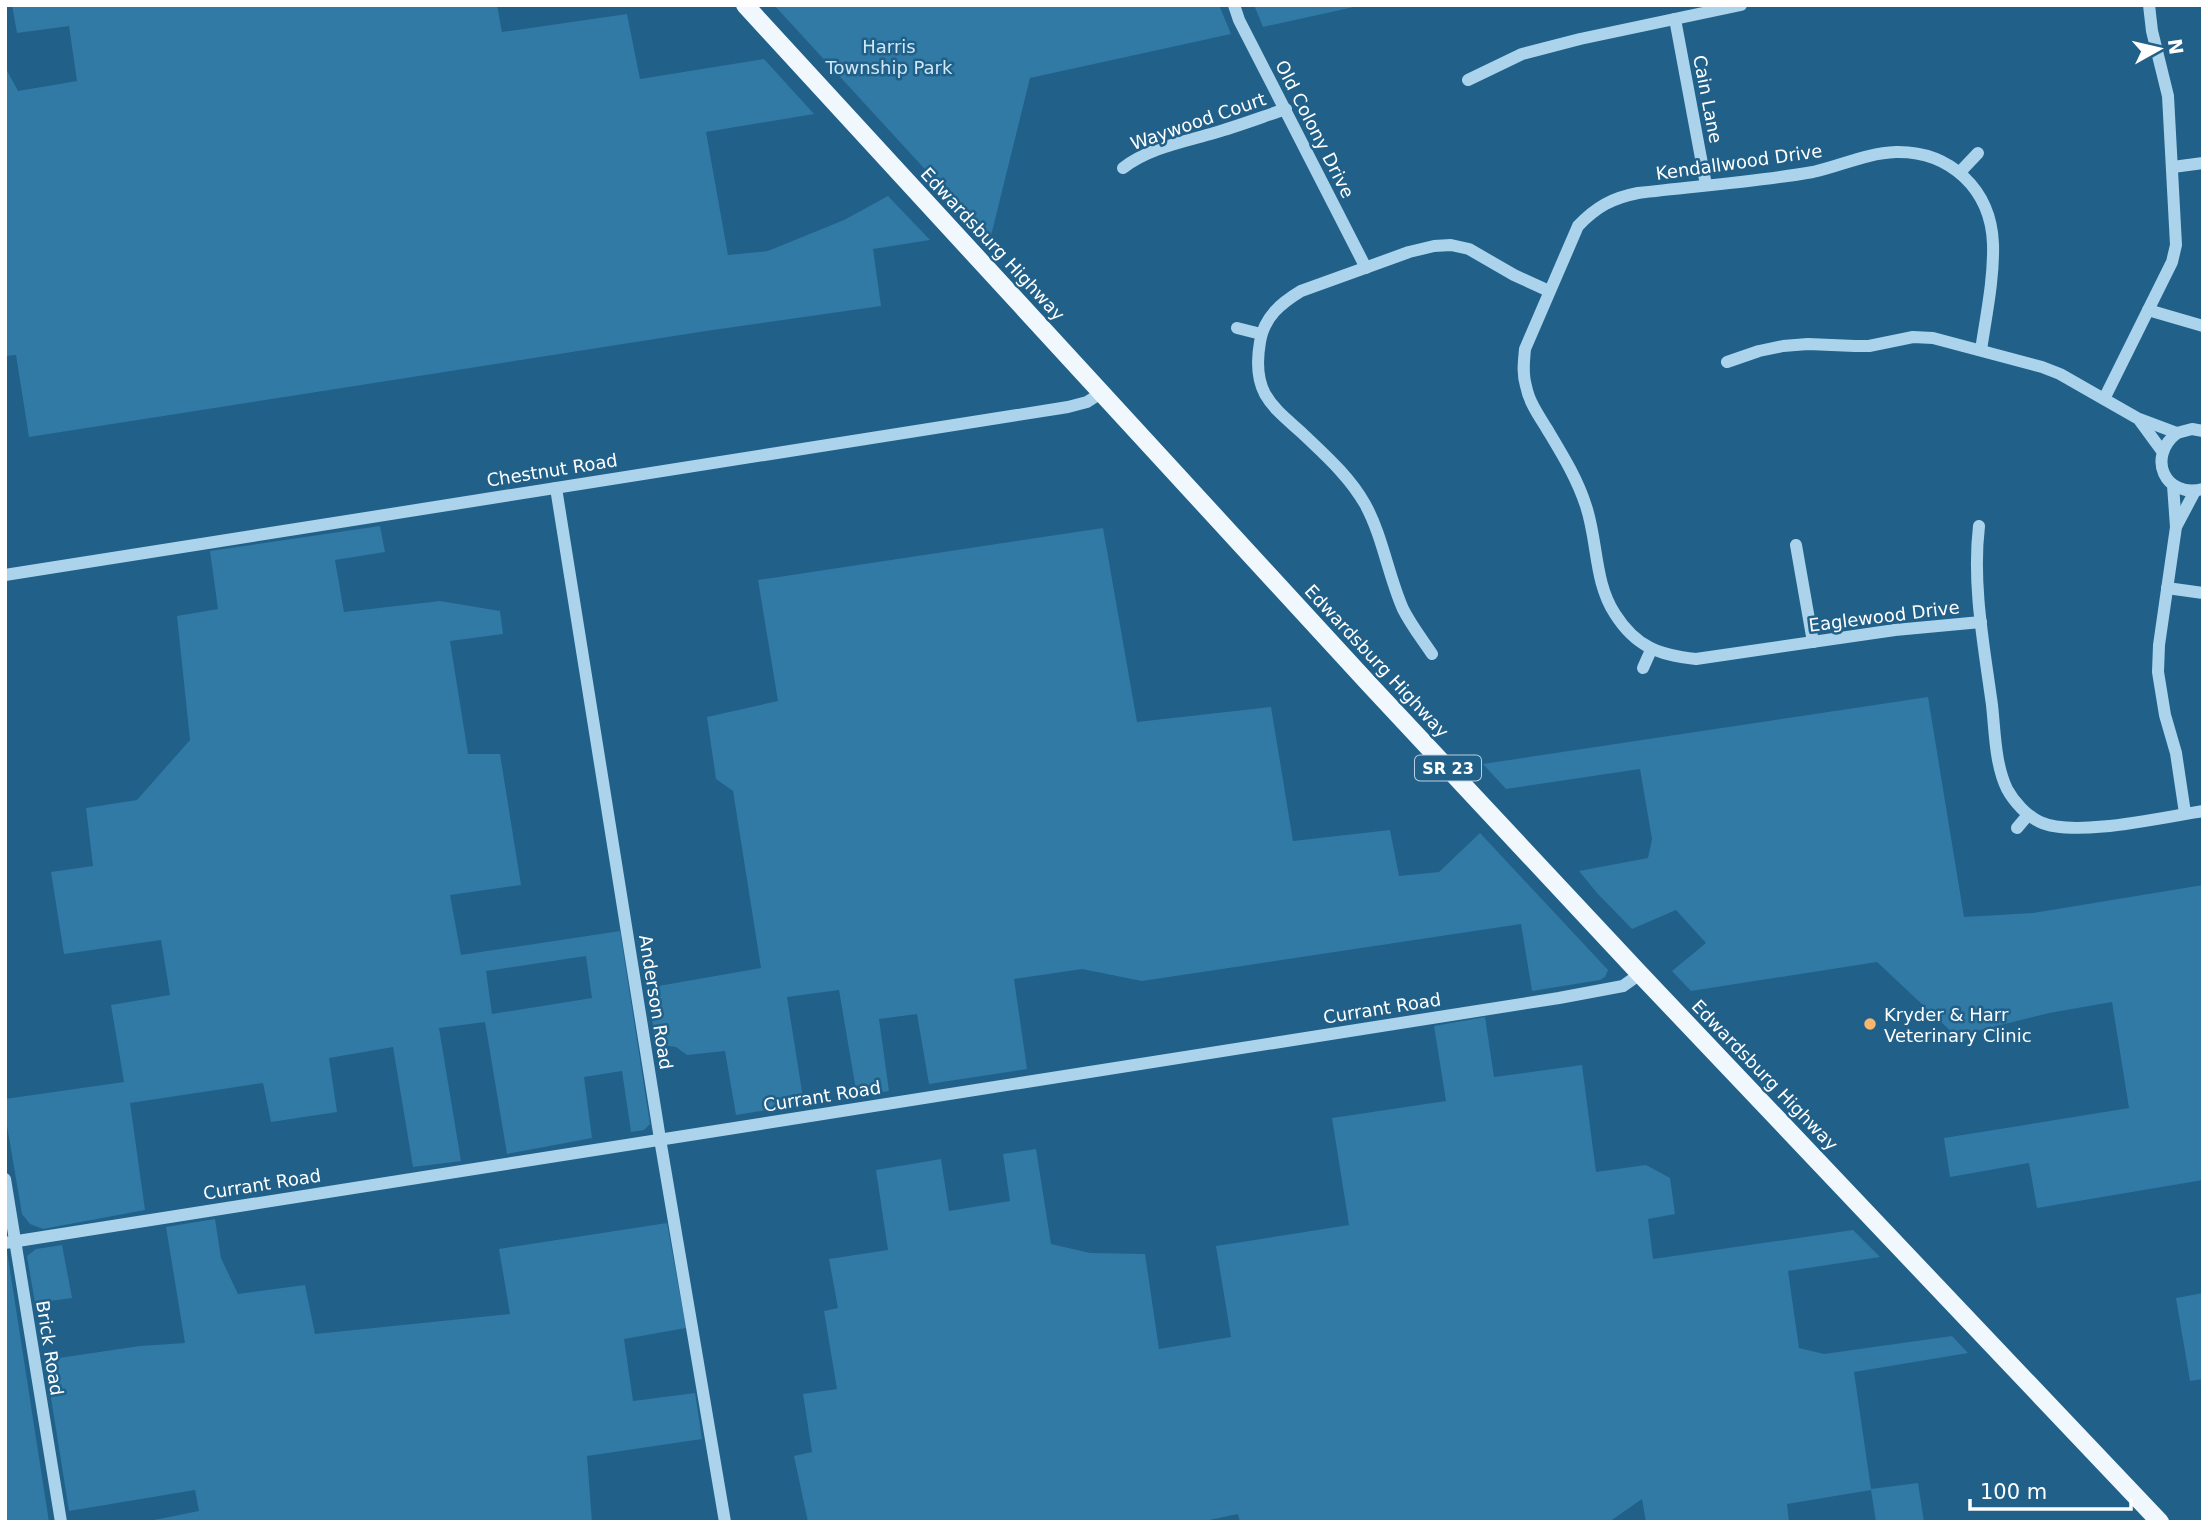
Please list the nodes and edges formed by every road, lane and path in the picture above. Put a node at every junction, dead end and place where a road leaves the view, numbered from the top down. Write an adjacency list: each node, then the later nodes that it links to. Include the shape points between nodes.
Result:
1 (745, 5): 22 (main road, Edwardsburg Highway / SR 23)
2 (1234, 5): 7 (street, Old Colony Drive)
3 (1741, 5): 5 (street)
4 (2149, 5): 11 (street, via 2168,96)
5 (1675, 19): 6 (street, via 1522,54); 13 (street, Cain Lane)
6 (1468, 80)
7 (1286, 109): 10 (street, Waywood Court, via 1152,151); 14 (street, Old Colony Drive)
8 (1978, 153): 12 (street)
9 (2203, 163): 11 (street)
10 (1123, 167)
11 (2173, 167): 16 (street, via 2176,245)
12 (1960, 172): 13 (street, Kendallwood Drive, via 1932,158 1896,152 1785,177); 20 (street, Kendallwood Drive, via 1983,205 1993,241)
13 (1706, 185): 15 (street, Kendallwood Drive, via 1617,197 1591,212 1578,226)
14 (1366, 268): 15 (street, via 1409,252 1451,245 1469,249); 19 (street, via 1285,300 1270,315)
15 (1549, 291): 39 (street, Kendallwood Drive, via 1525,349 1526,387 1586,505 1606,598 1633,636)
16 (2148, 310): 17 (street); 23 (street)
17 (2203, 326)
18 (1237, 328): 19 (street)
19 (1261, 334): 40 (street, via 1258,374 1265,393 1349,480 1366,506 1403,608)
20 (1981, 350): 21 (street, via 1913,337 1868,346 1783,346); 23 (street, via 2060,374)
21 (1727, 362)
22 (1101, 393): 29 (street, Chestnut Road, via 1068,407); 46 (main road, Edwardsburg Highway / SR 23)
23 (2104, 399): 24 (street)
24 (2137, 418): 26 (street); 27 (street)
25 (2203, 431): 26 (street)
26 (2177, 433): 27 (street)
27 (2162, 451): 28 (street, via 2162,470)
28 (2173, 485): 30 (street); 32 (street)
29 (556, 488): 34 (street, Chestnut Road); 47 (street, Anderson Road)
30 (2199, 490): 32 (street)
31 (1979, 526): 37 (street)
32 (2176, 527): 35 (street)
33 (1796, 545): 38 (street)
34 (5, 575)
35 (2167, 588): 36 (street); 43 (street, via 2158,672)
36 (2203, 593)
37 (1981, 622): 38 (street, Eaglewood Drive); 44 (street, Eaglewood Drive, via 2003,777)
38 (1813, 642): 39 (street, Eaglewood Drive, via 1696,659)
39 (1651, 650): 41 (street)
40 (1432, 654)
41 (1643, 668)
42 (2203, 811): 43 (street)
43 (2185, 813): 44 (street, via 2080,829 2049,826)
44 (2028, 815): 45 (street)
45 (2017, 828)
46 (1640, 974): 47 (street, Currant Road, via 1623,986 1559,998); 52 (main road, Edwardsburg Highway / SR 23)
47 (660, 1139): 49 (street, Currant Road); 51 (street, Anderson Road)
48 (5, 1179): 49 (street, Brick Road)
49 (10, 1242): 50 (street, Brick Road)
50 (61, 1522)
51 (726, 1522)
52 (2160, 1522)

